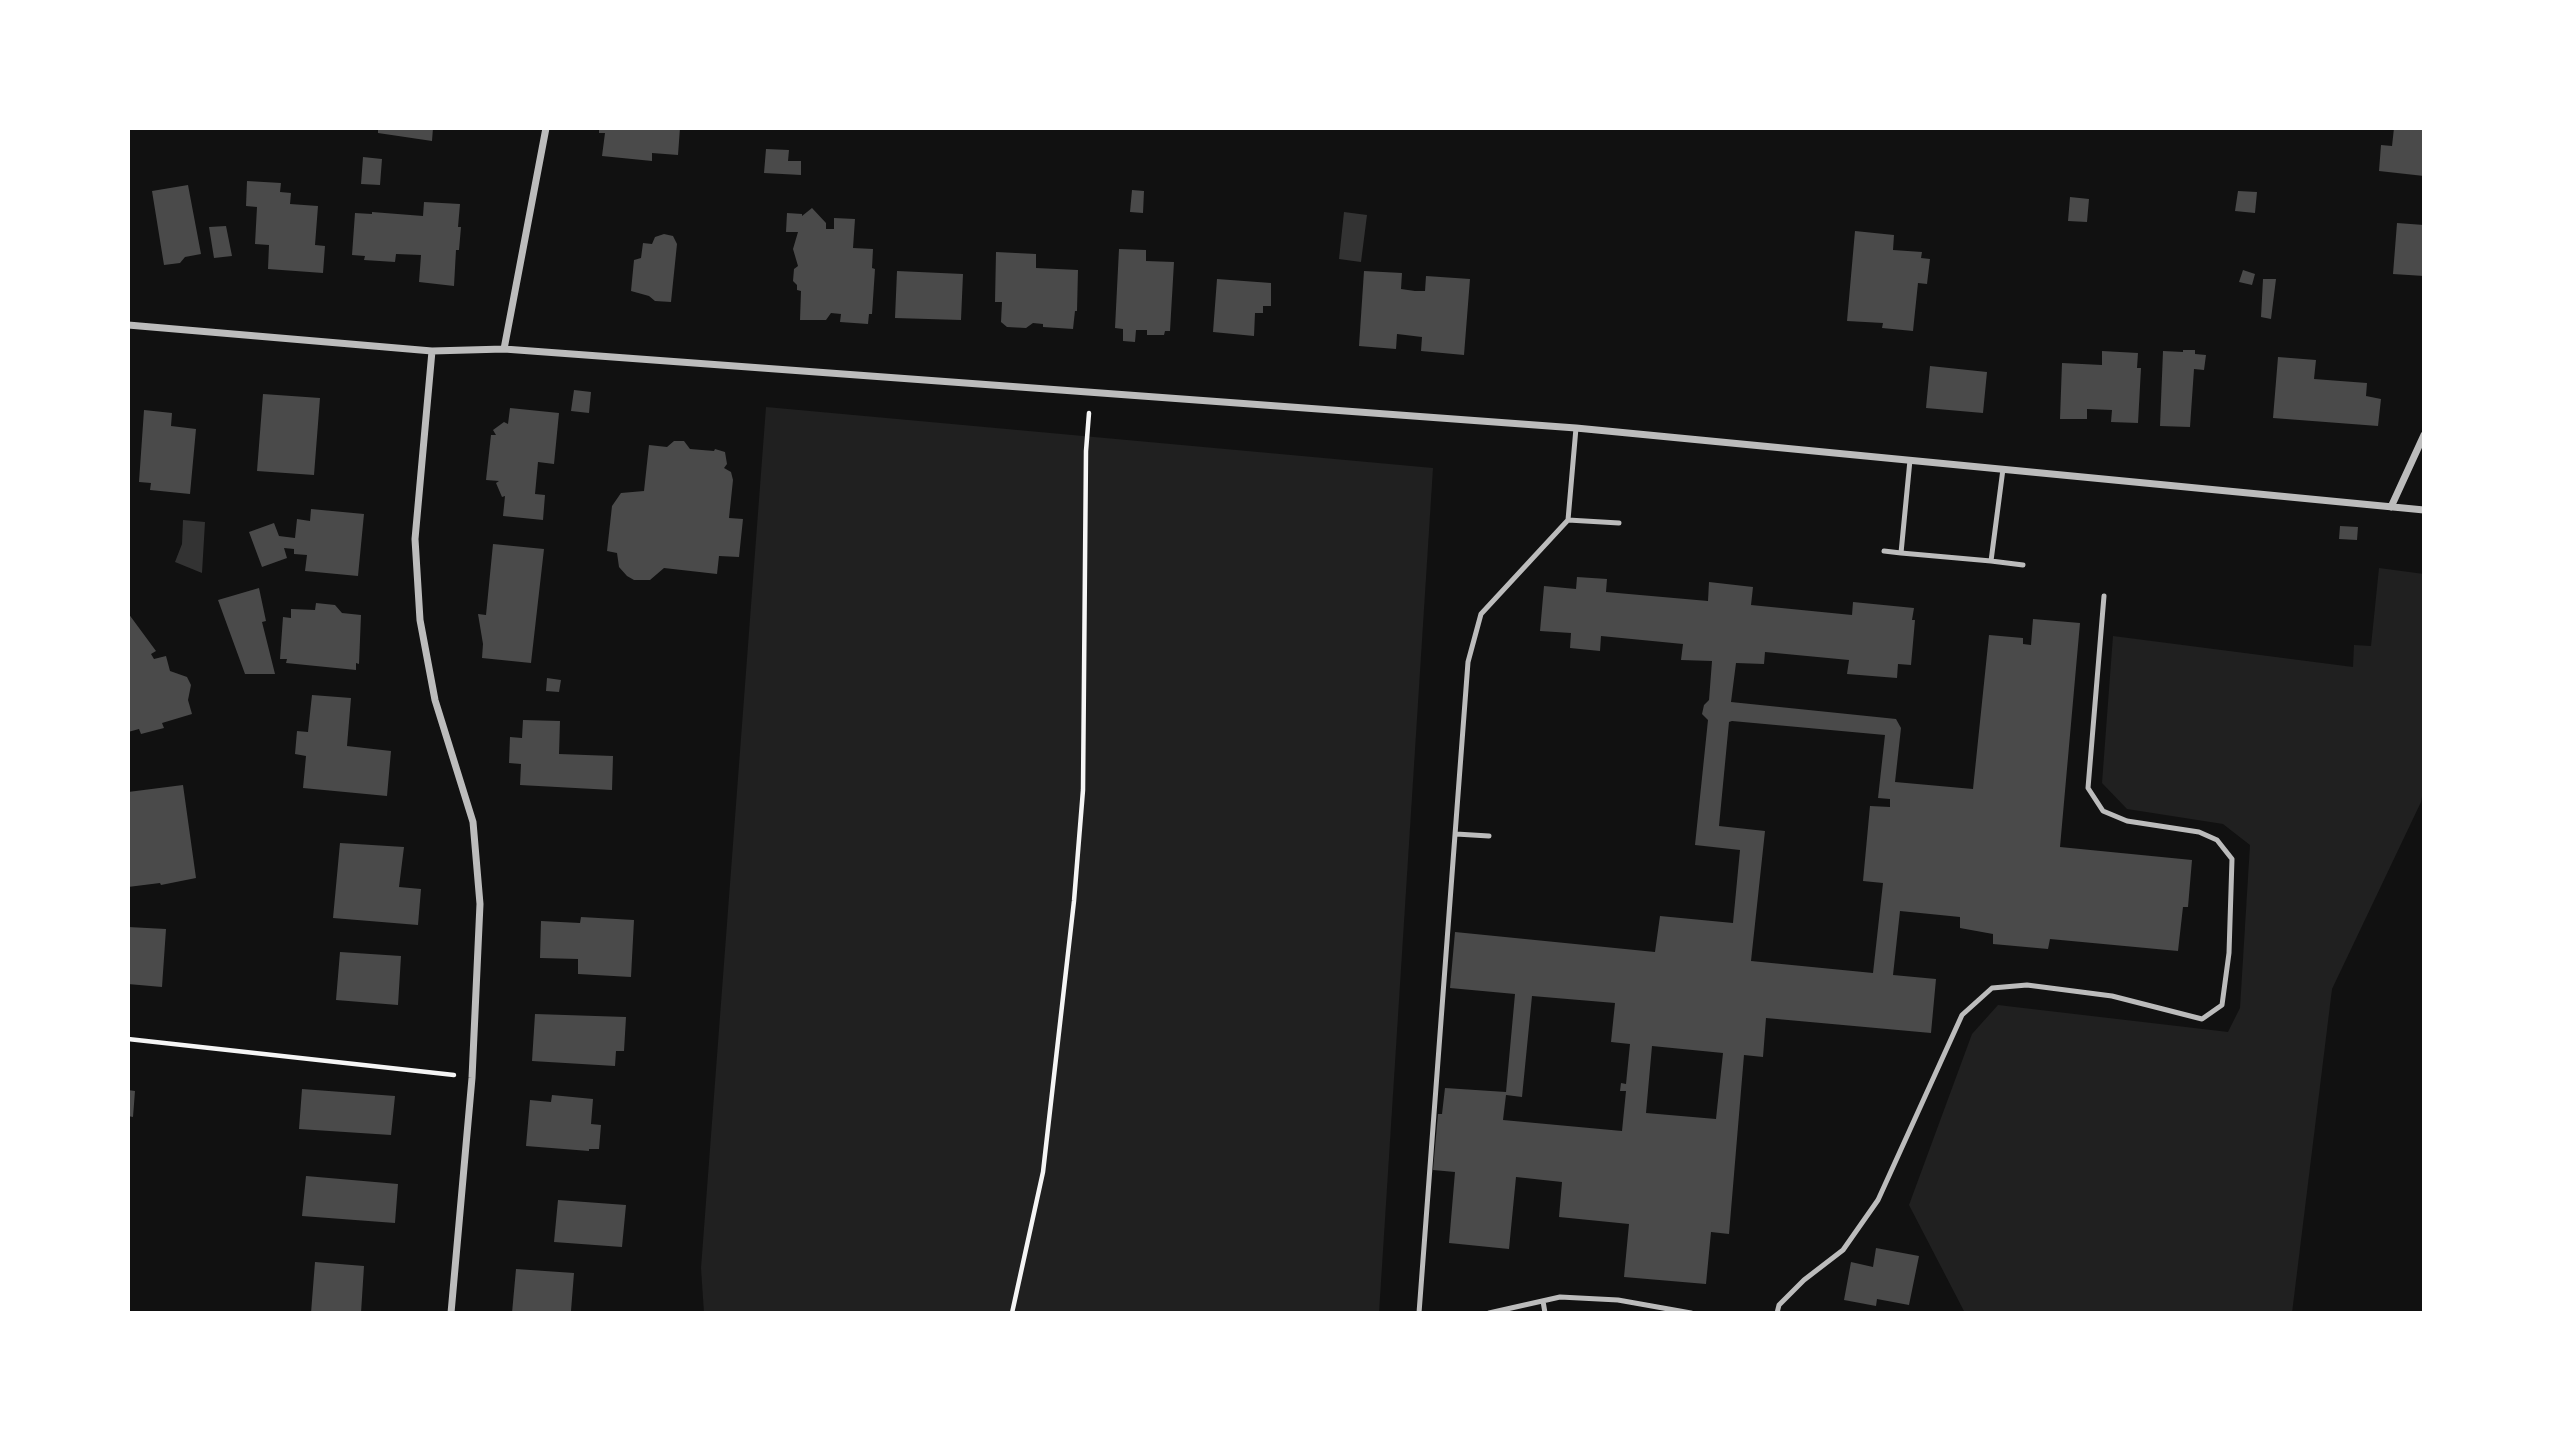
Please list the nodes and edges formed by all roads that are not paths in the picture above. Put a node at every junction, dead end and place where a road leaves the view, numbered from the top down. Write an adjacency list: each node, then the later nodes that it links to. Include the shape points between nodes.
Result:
1 (546, 128): 3 (street)
2 (128, 325): 4 (street)
3 (504, 349): 4 (street); 5 (street)
4 (432, 351): 21 (street, via 415,539 419,620 435,700 473,821 480,904 472,1078)
5 (1576, 428): 7 (street); 11 (lane)
6 (2424, 435): 9 (street)
7 (1910, 460): 8 (street); 14 (lane)
8 (2003, 469): 9 (street); 15 (lane)
9 (2391, 507): 10 (street)
10 (2424, 510)
11 (1568, 520): 12 (lane); 18 (lane, via 1481,614 1468,663)
12 (1619, 523)
13 (1884, 551): 14 (lane)
14 (1901, 552): 15 (lane)
15 (1991, 561): 16 (lane)
16 (2023, 565)
17 (2104, 596): 26 (lane, via 2088,788 2103,811 2127,821 2199,832 2217,840 2232,859 2222,1005 2202,1019 2112,996 2027,985 1992,988 1962,1015 1878,1200 1843,1250 1804,1280 1779,1305)
18 (1456, 834): 19 (lane); 22 (lane)
19 (1489, 836)
20 (1544, 1301): 23 (lane); 24 (lane); 25 (lane, via 1560,1297 1618,1300)
21 (451, 1313)
22 (1419, 1313)
23 (1489, 1313)
24 (1545, 1313)
25 (1691, 1313)
26 (1777, 1313)

